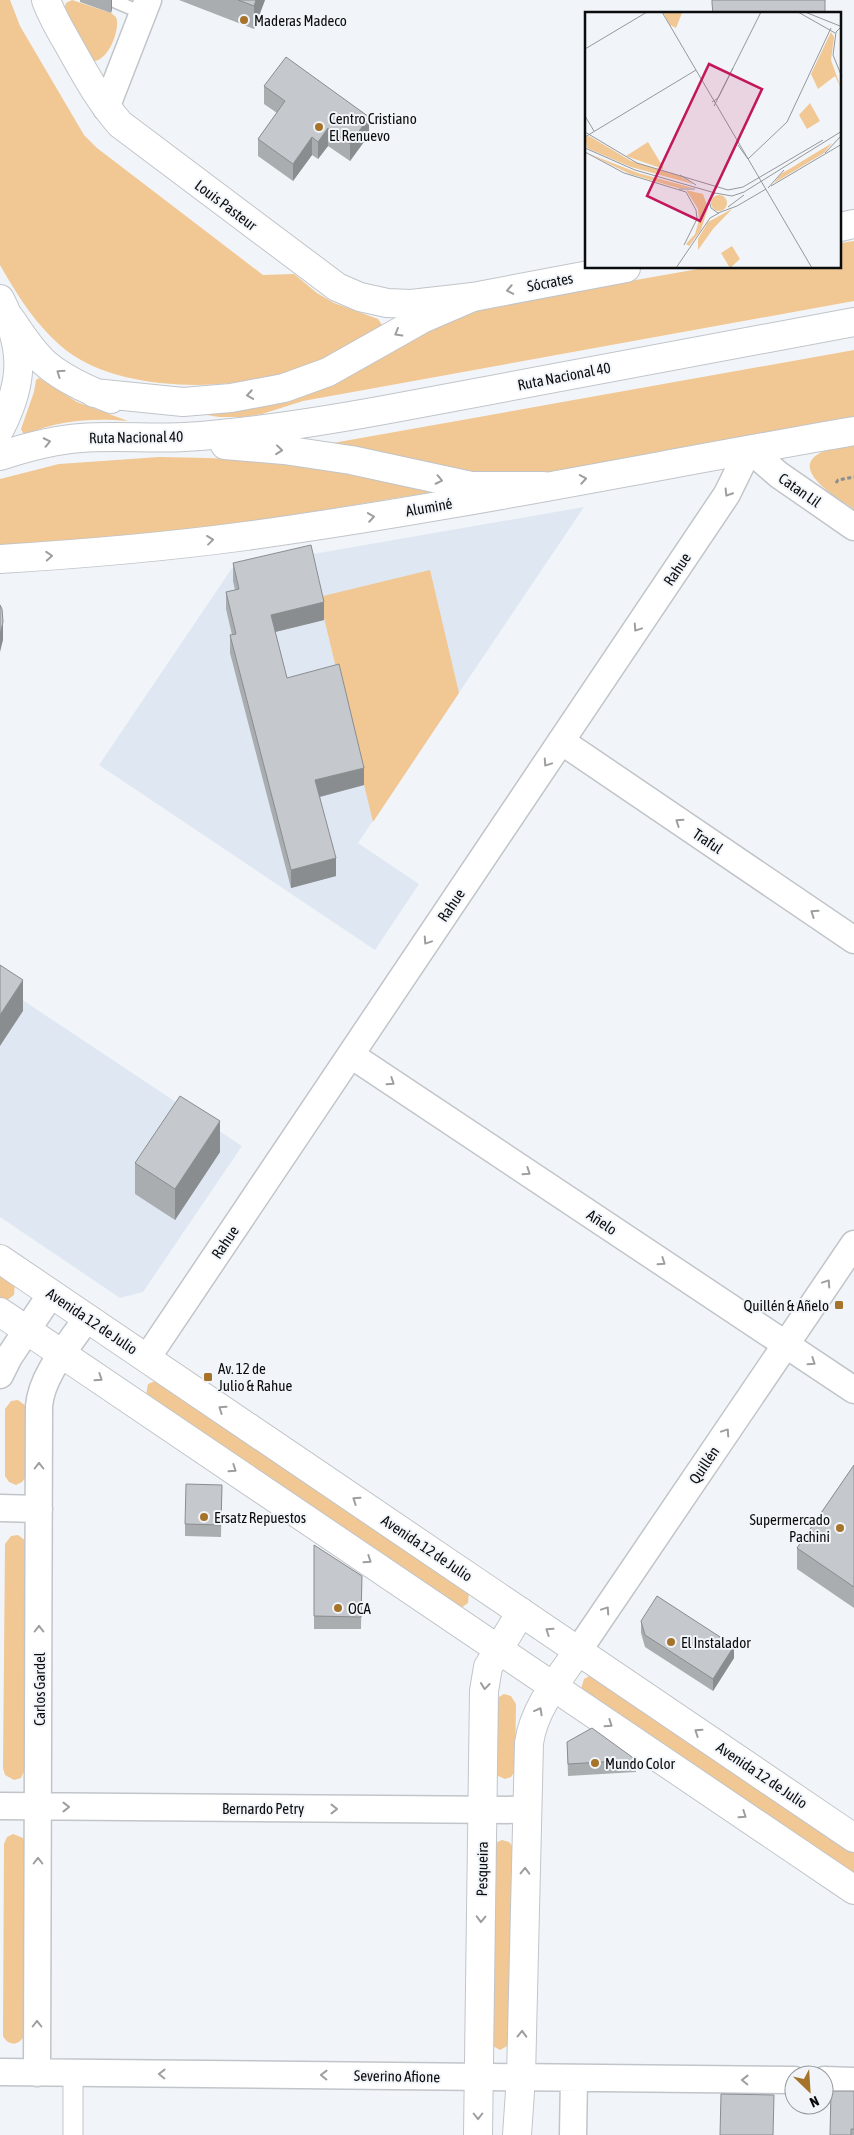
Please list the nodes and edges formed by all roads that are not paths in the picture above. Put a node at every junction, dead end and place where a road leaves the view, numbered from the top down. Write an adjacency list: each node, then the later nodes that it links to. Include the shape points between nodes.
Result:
1 (46, 0): 4 (main road, Louis Pasteur)
2 (112, 0): 3 (lane)
3 (145, 6): 4 (street)
4 (106, 108): 6 (main road, Louis Pasteur, via 135,137 337,287 387,303 411,304)
5 (621, 269): 6 (main road, Sócrates, one-way to 6)
6 (474, 296): 9 (main road, one-way to 9, via 422,318 328,372 284,388 191,402)
7 (5, 309): 9 (main road, Ruta Nacional 40, one-way to 7, via 46,364 29,346); 11 (main road, via 17,340 19,364 10,408)
8 (854, 322): 10 (main road, Ruta Nacional 40, via 394,408)
9 (94, 393): 10 (main road, Ruta Nacional 40, via 190,422)
10 (274, 427): 13 (main road, Ruta Nacional 40)
11 (0, 429)
12 (854, 431): 14 (main road, Aluminé)
13 (143, 438): 15 (main road, Ruta Nacional 40, one-way to 13, via 55,440); 16 (main road, one-way to 16, via 351,460 471,486)
14 (749, 449): 16 (main road, Aluminé, one-way to 14); 17 (street, Catan Lil, via 779,476); 19 (street, Rahue, one-way to 19, via 727,494)
15 (0, 456)
16 (543, 486): 18 (main road, Aluminé, one-way to 16, via 104,552 248,536)
17 (854, 527)
18 (0, 559)
19 (561, 741): 20 (street, Traful, one-way to 19); 21 (street, Rahue, one-way to 21)
20 (854, 940)
21 (351, 1055): 28 (street, Añelo, one-way to 28); 30 (street, Rahue)
22 (854, 1244): 28 (street, Quillén, one-way to 22)
23 (0, 1259): 24 (main road, Avenida 12 de Julio)
24 (52, 1294): 26 (main road, Avenida 12 de Julio); 27 (street)
25 (0, 1312): 27 (main road)
26 (87, 1318): 29 (street, Carlos Gardel); 30 (main road, Avenida 12 de Julio)
27 (27, 1330): 29 (main road); 31 (street)
28 (786, 1344): 32 (street, Añelo, one-way to 32); 37 (street, Quillén, one-way to 28)
29 (63, 1354): 34 (street, Carlos Gardel, one-way to 29, via 40,1397); 36 (main road, one-way to 36)
30 (147, 1358): 35 (main road, Avenida 12 de Julio, one-way to 30)
31 (0, 1375)
32 (854, 1390)
33 (0, 1508): 34 (street)
34 (39, 1509): 40 (street, Carlos Gardel, one-way to 34)
35 (521, 1612): 36 (main road, Pesqueira); 37 (main road, Avenida 12 de Julio, one-way to 35)
36 (498, 1649): 38 (main road); 41 (main road, Pesqueira, one-way to 41, via 488,1668 484,1692)
37 (578, 1651): 38 (main road, Quillén); 43 (main road, Avenida 12 de Julio, one-way to 37)
38 (554, 1687): 42 (main road, one-way to 38, via 530,1731); 44 (main road, one-way to 44)
39 (0, 1806): 40 (street, Bernardo Petry)
40 (38, 1806): 41 (street, Bernardo Petry, one-way to 41); 46 (street, Carlos Gardel, one-way to 40)
41 (483, 1810): 42 (street, Bernardo Petry); 48 (main road, Pesqueira, one-way to 48)
42 (526, 1810): 49 (main road, one-way to 42)
43 (854, 1838)
44 (854, 1890)
45 (0, 2072): 46 (street, Severino Afione)
46 (37, 2073): 47 (street, Severino Afione)
47 (73, 2073): 48 (street, Severino Afione, one-way to 47); 54 (street)
48 (478, 2077): 49 (street, Severino Afione); 55 (main road, Pesqueira, one-way to 55)
49 (521, 2077): 50 (street, Severino Afione); 56 (main road)
50 (574, 2078): 51 (street, Severino Afione, one-way to 50); 57 (street)
51 (784, 2080)
52 (834, 2080): 53 (street)
53 (854, 2081)
54 (73, 2135)
55 (478, 2135)
56 (517, 2135)
57 (573, 2135)

